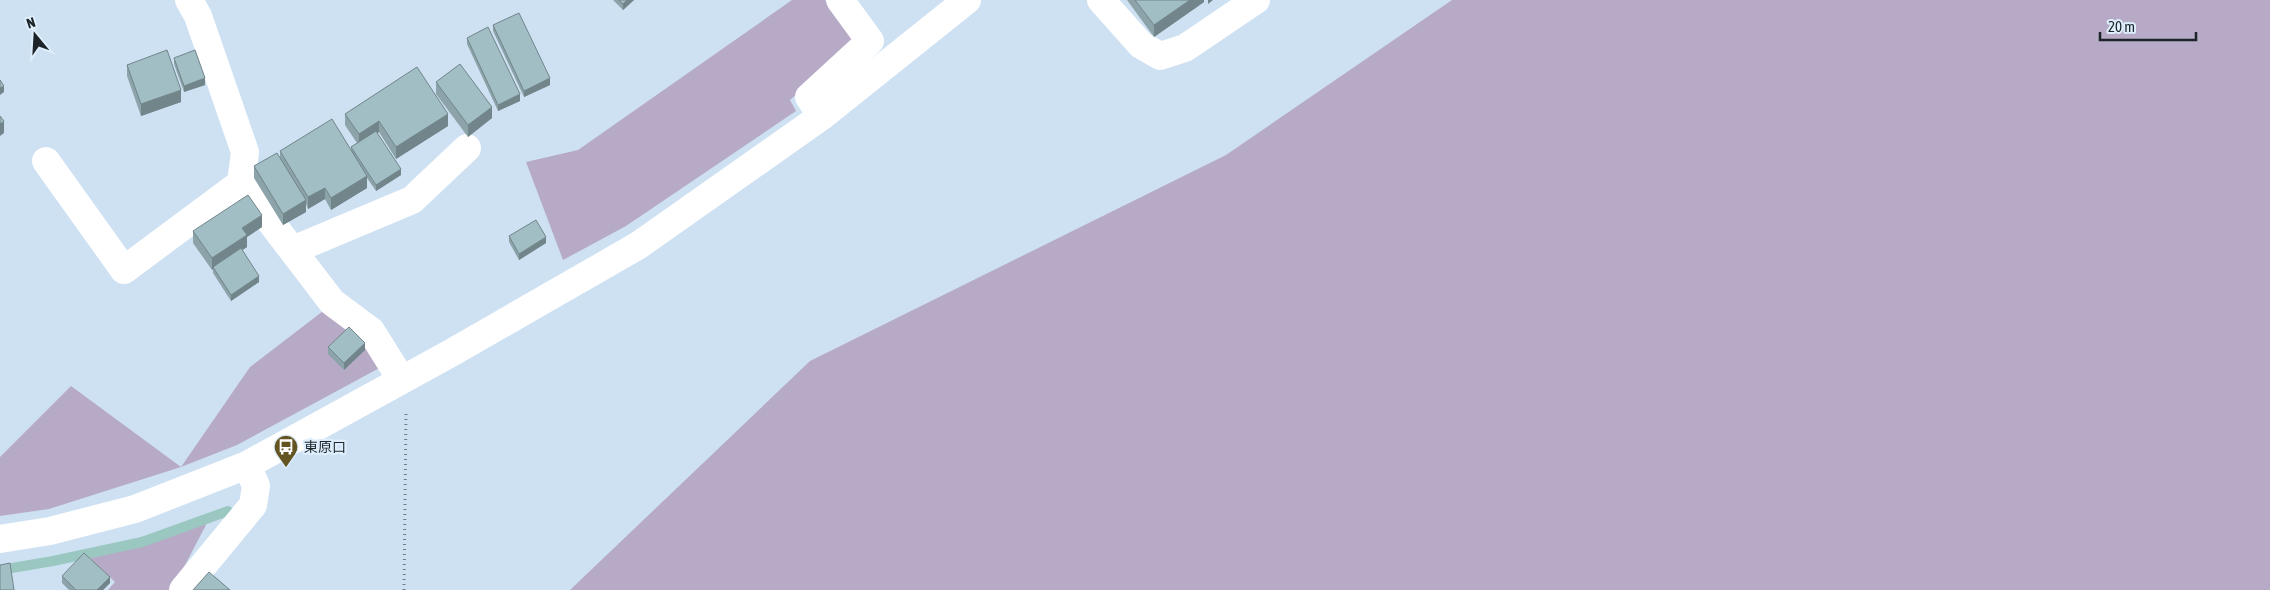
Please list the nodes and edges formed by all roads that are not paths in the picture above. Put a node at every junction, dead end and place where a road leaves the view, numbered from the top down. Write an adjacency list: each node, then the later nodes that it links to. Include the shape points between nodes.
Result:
1 (189, 0): 9 (street, via 198,16 245,152)
2 (840, 0): 6 (street, via 870,41 809,97)
3 (967, 0): 6 (street)
4 (1101, 0): 5 (street, via 1141,45 1160,56 1186,48)
5 (1256, 0)
6 (822, 116): 11 (street, via 639,245)
7 (467, 148): 10 (street, via 412,200)
8 (46, 161): 9 (street, via 124,270)
9 (241, 183): 10 (street)
10 (292, 250): 11 (street, via 332,302 371,331)
11 (401, 379): 12 (street)
12 (248, 465): 13 (street, via 135,509 50,531); 14 (street, via 256,486 253,504)
13 (0, 539)
14 (183, 590)

